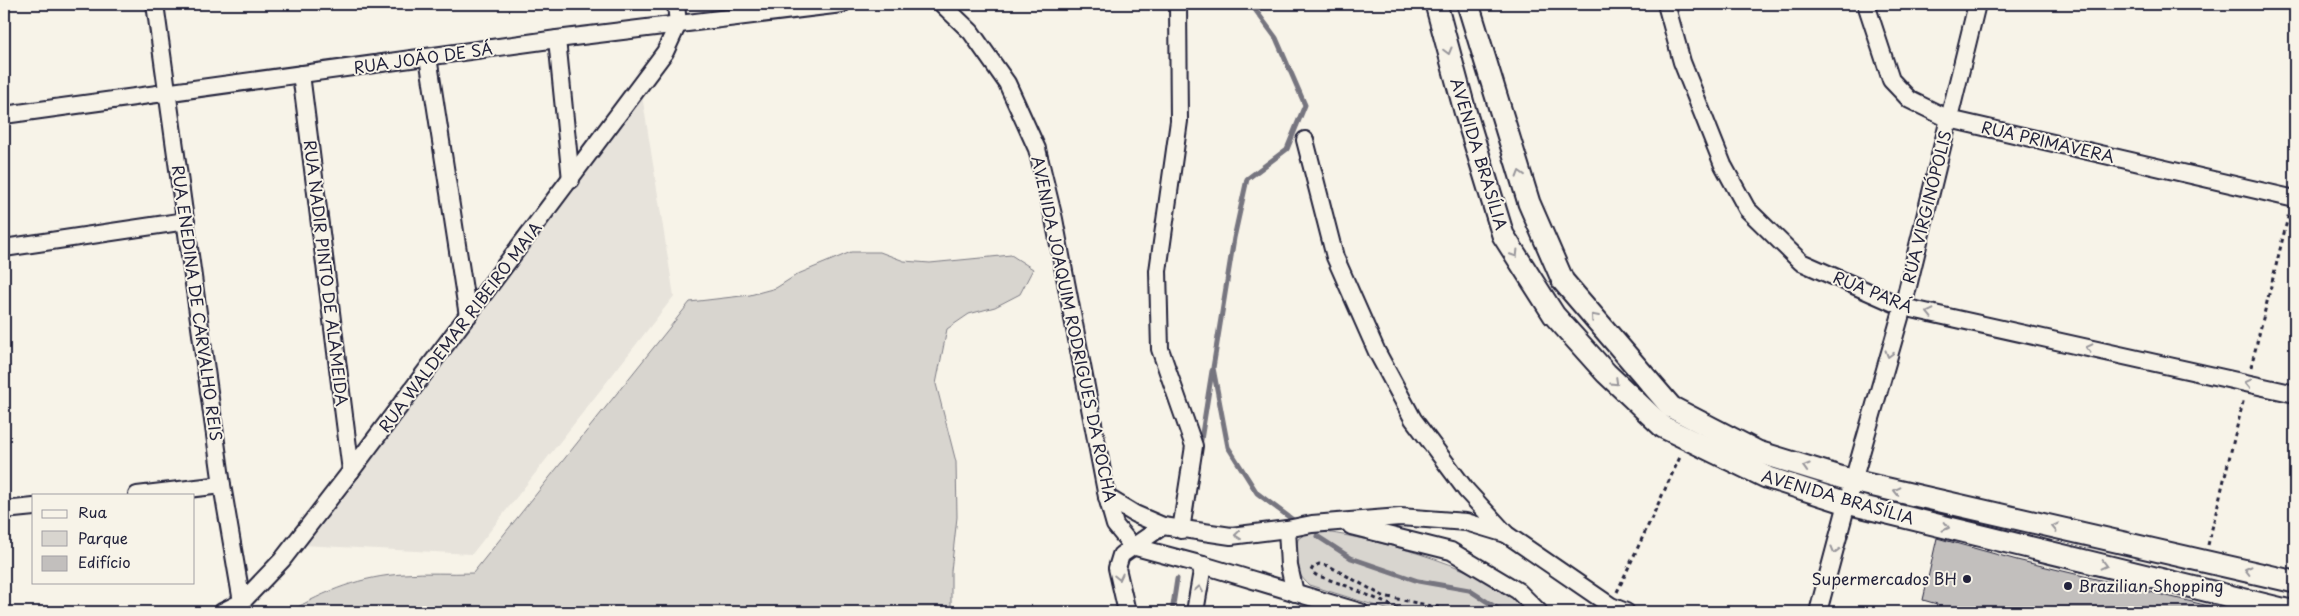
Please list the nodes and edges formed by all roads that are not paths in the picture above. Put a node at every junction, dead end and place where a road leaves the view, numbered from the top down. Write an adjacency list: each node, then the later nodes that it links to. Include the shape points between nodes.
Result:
1 (155, 4): 15 (street, RUA ENEDINA DE CARVALHO REIS)
2 (676, 4): 11 (street)
3 (842, 4): 11 (street, RUA JOÃO DE SÁ)
4 (942, 4): 30 (street, AVENIDA JOAQUIM RODRIGUES DA ROCHA, via 971,32 1007,83 1037,149 1054,219)
5 (1178, 4): 36 (street, via 1179,121 1158,271 1160,349 1194,446)
6 (1436, 4): 31 (main road, AVENIDA BRASÍLIA, one-way to 31, via 1503,235 1554,315 1606,373 1663,427 1766,477)
7 (1468, 4): 27 (main road, AVENIDA BRASÍLIA, one-way to 7, via 1758,452 1671,407 1563,281 1529,203)
8 (1666, 4): 23 (street, RUA PARÁ, via 1689,80 1723,165 1747,209 1800,262)
9 (1866, 4): 17 (street, RUA PRIMAVERA, via 1891,80 1910,100)
10 (1977, 4): 17 (street, RUA VIRGINÓPOLIS)
11 (678, 24): 12 (street, RUA JOÃO DE SÁ); 19 (street, RUA WALDEMAR RIBEIRO MAIA, via 665,52)
12 (557, 39): 13 (street, RUA JOÃO DE SÁ); 19 (street)
13 (428, 57): 14 (street, RUA JOÃO DE SÁ); 24 (street)
14 (301, 74): 15 (street, RUA JOÃO DE SÁ); 26 (street, RUA NADIR PINTO DE ALAMEIDA)
15 (168, 93): 16 (street, RUA JOÃO DE SÁ); 21 (street, RUA ENEDINA DE CARVALHO REIS)
16 (4, 115)
17 (1949, 119): 20 (street, RUA PRIMAVERA); 23 (street, RUA VIRGINÓPOLIS)
18 (1305, 140): 38 (street, via 1335,257 1376,352 1413,419 1466,490)
19 (570, 180): 24 (street, RUA WALDEMAR RIBEIRO MAIA)
20 (2295, 199)
21 (186, 221): 22 (street); 28 (street, RUA ENEDINA DE CARVALHO REIS)
22 (4, 248)
23 (1903, 307): 25 (street, RUA PARÁ, one-way to 23); 27 (street, RUA VIRGINÓPOLIS, one-way to 27)
24 (468, 316): 26 (street, RUA WALDEMAR RIBEIRO MAIA)
25 (2295, 394)
26 (351, 471): 43 (street, RUA WALDEMAR RIBEIRO MAIA, via 282,560)
27 (1853, 481): 31 (street, RUA VIRGINÓPOLIS); 41 (main road, AVENIDA BRASÍLIA, one-way to 27)
28 (222, 485): 29 (street); 43 (street, RUA ENEDINA DE CARVALHO REIS)
29 (146, 494)
30 (1107, 497): 35 (street); 39 (street, AVENIDA JOAQUIM RODRIGUES DA ROCHA, via 1115,525)
31 (1847, 503): 52 (street, RUA VIRGINÓPOLIS, one-way to 52); 53 (main road, AVENIDA BRASÍLIA, one-way to 53)
32 (32, 507): 33 (street)
33 (4, 510)
34 (1336, 522): 37 (street); 38 (street, via 1410,518 1466,522); 50 (street, via 1451,551 1518,590)
35 (1163, 526): 36 (street); 39 (street)
36 (1181, 530): 37 (street, one-way to 36, via 1231,536)
37 (1286, 530): 42 (street)
38 (1506, 534): 45 (street)
39 (1132, 546): 40 (street); 47 (street, one-way to 47, via 1121,555 1117,568)
40 (1204, 565): 42 (street); 48 (street, one-way to 40)
41 (2295, 582)
42 (1296, 593): 44 (street)
43 (242, 602): 46 (street, RUA WALDEMAR RIBEIRO MAIA)
44 (1316, 606): 49 (street)
45 (1609, 609): 51 (street)
46 (222, 612)
47 (1127, 612)
48 (1195, 612)
49 (1360, 612)
50 (1540, 612)
51 (1626, 612)
52 (1818, 612)
53 (2295, 612)

